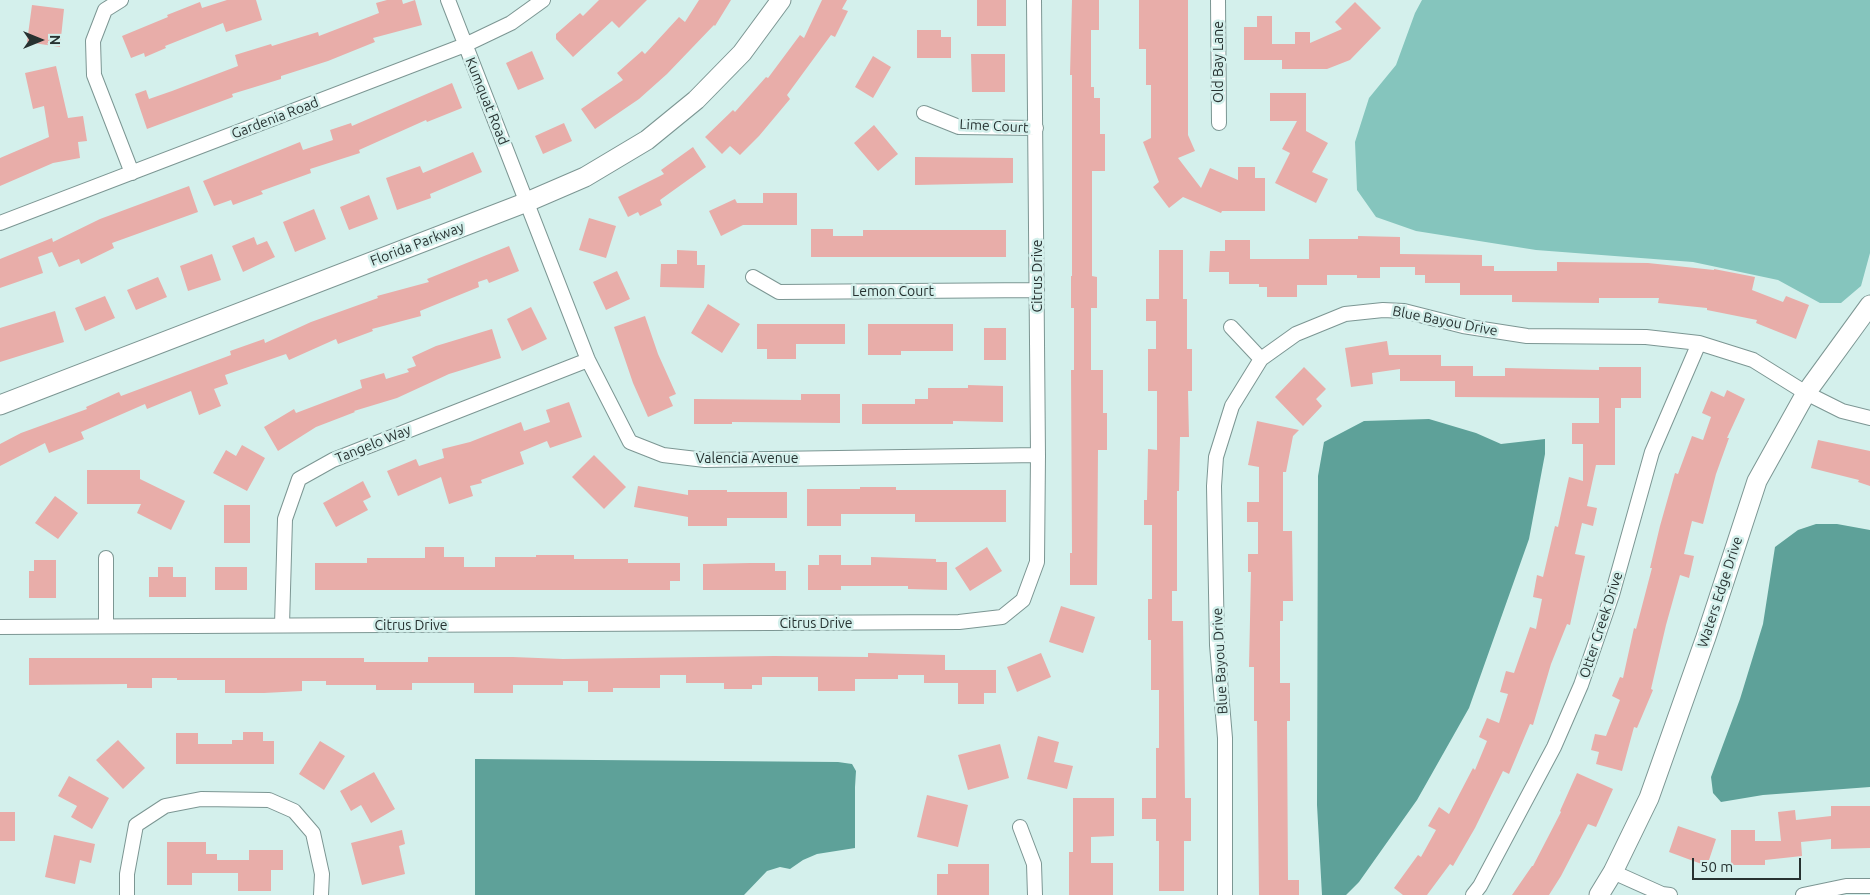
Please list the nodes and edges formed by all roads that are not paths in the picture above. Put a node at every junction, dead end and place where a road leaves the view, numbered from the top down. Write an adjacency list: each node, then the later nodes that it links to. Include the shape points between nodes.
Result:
1 (121, 0): 11 (street, via 105,10 93,40 94,75)
2 (448, 0): 7 (street, Kumquat Road)
3 (544, 0): 7 (street, Gardenia Road, via 511,23)
4 (781, 0): 12 (street, Florida Parkway, via 742,53 696,100 647,140 585,177)
5 (1034, 0): 10 (street, Citrus Drive)
6 (1218, 0): 9 (street, Old Bay Lane)
7 (465, 45): 11 (street, Gardenia Road); 12 (street, Kumquat Road)
8 (924, 113): 10 (street, Lime Court, via 959,127)
9 (1219, 123)
10 (1036, 128): 15 (street, Citrus Drive)
11 (132, 172): 13 (street, Gardenia Road)
12 (527, 202): 20 (street, Valencia Avenue); 22 (street, Florida Parkway)
13 (0, 223)
14 (753, 277): 15 (street, Lemon Court, via 779,292)
15 (1037, 290): 24 (street, Citrus Drive)
16 (1870, 305): 21 (street, Waters Edge Drive)
17 (1231, 328): 19 (street)
18 (1699, 343): 19 (street, Blue Bayou Drive, via 1646,337 1526,336 1463,326 1404,311 1383,310 1345,314 1296,334); 21 (street, Blue Bayou Drive, via 1753,360); 36 (street, Otter Creek Drive, via 1652,452 1612,595 1581,684 1554,747)
19 (1261, 359): 35 (street, Blue Bayou Drive, via 1232,406 1216,457 1214,486 1218,645 1225,738)
20 (588, 360): 24 (street, Valencia Avenue, via 630,442 663,454 705,460); 26 (street, Tangelo Way, via 333,460 299,479 285,519)
21 (1806, 393): 23 (street, Blue Bayou Drive, via 1842,411); 30 (street, Waters Edge Drive, via 1757,481 1649,798)
22 (0, 405)
23 (1870, 418)
24 (1038, 454): 26 (street, Citrus Drive, via 1037,562 1023,600 1002,617 959,622)
25 (106, 558): 27 (street)
26 (282, 625): 27 (street, Citrus Drive)
27 (106, 626): 28 (street, Citrus Drive)
28 (0, 627)
29 (1020, 828): 34 (street, via 1034,864)
30 (1613, 872): 37 (street, Waters Edge Drive); 38 (street)
31 (1870, 886): 39 (street, via 1846,886)
32 (127, 895): 33 (street, via 127,874 136,825 165,806 201,799 269,800 294,811 313,833 322,874)
33 (322, 895)
34 (1035, 895)
35 (1225, 895)
36 (1473, 895)
37 (1599, 895)
38 (1670, 895)
39 (1803, 895)

